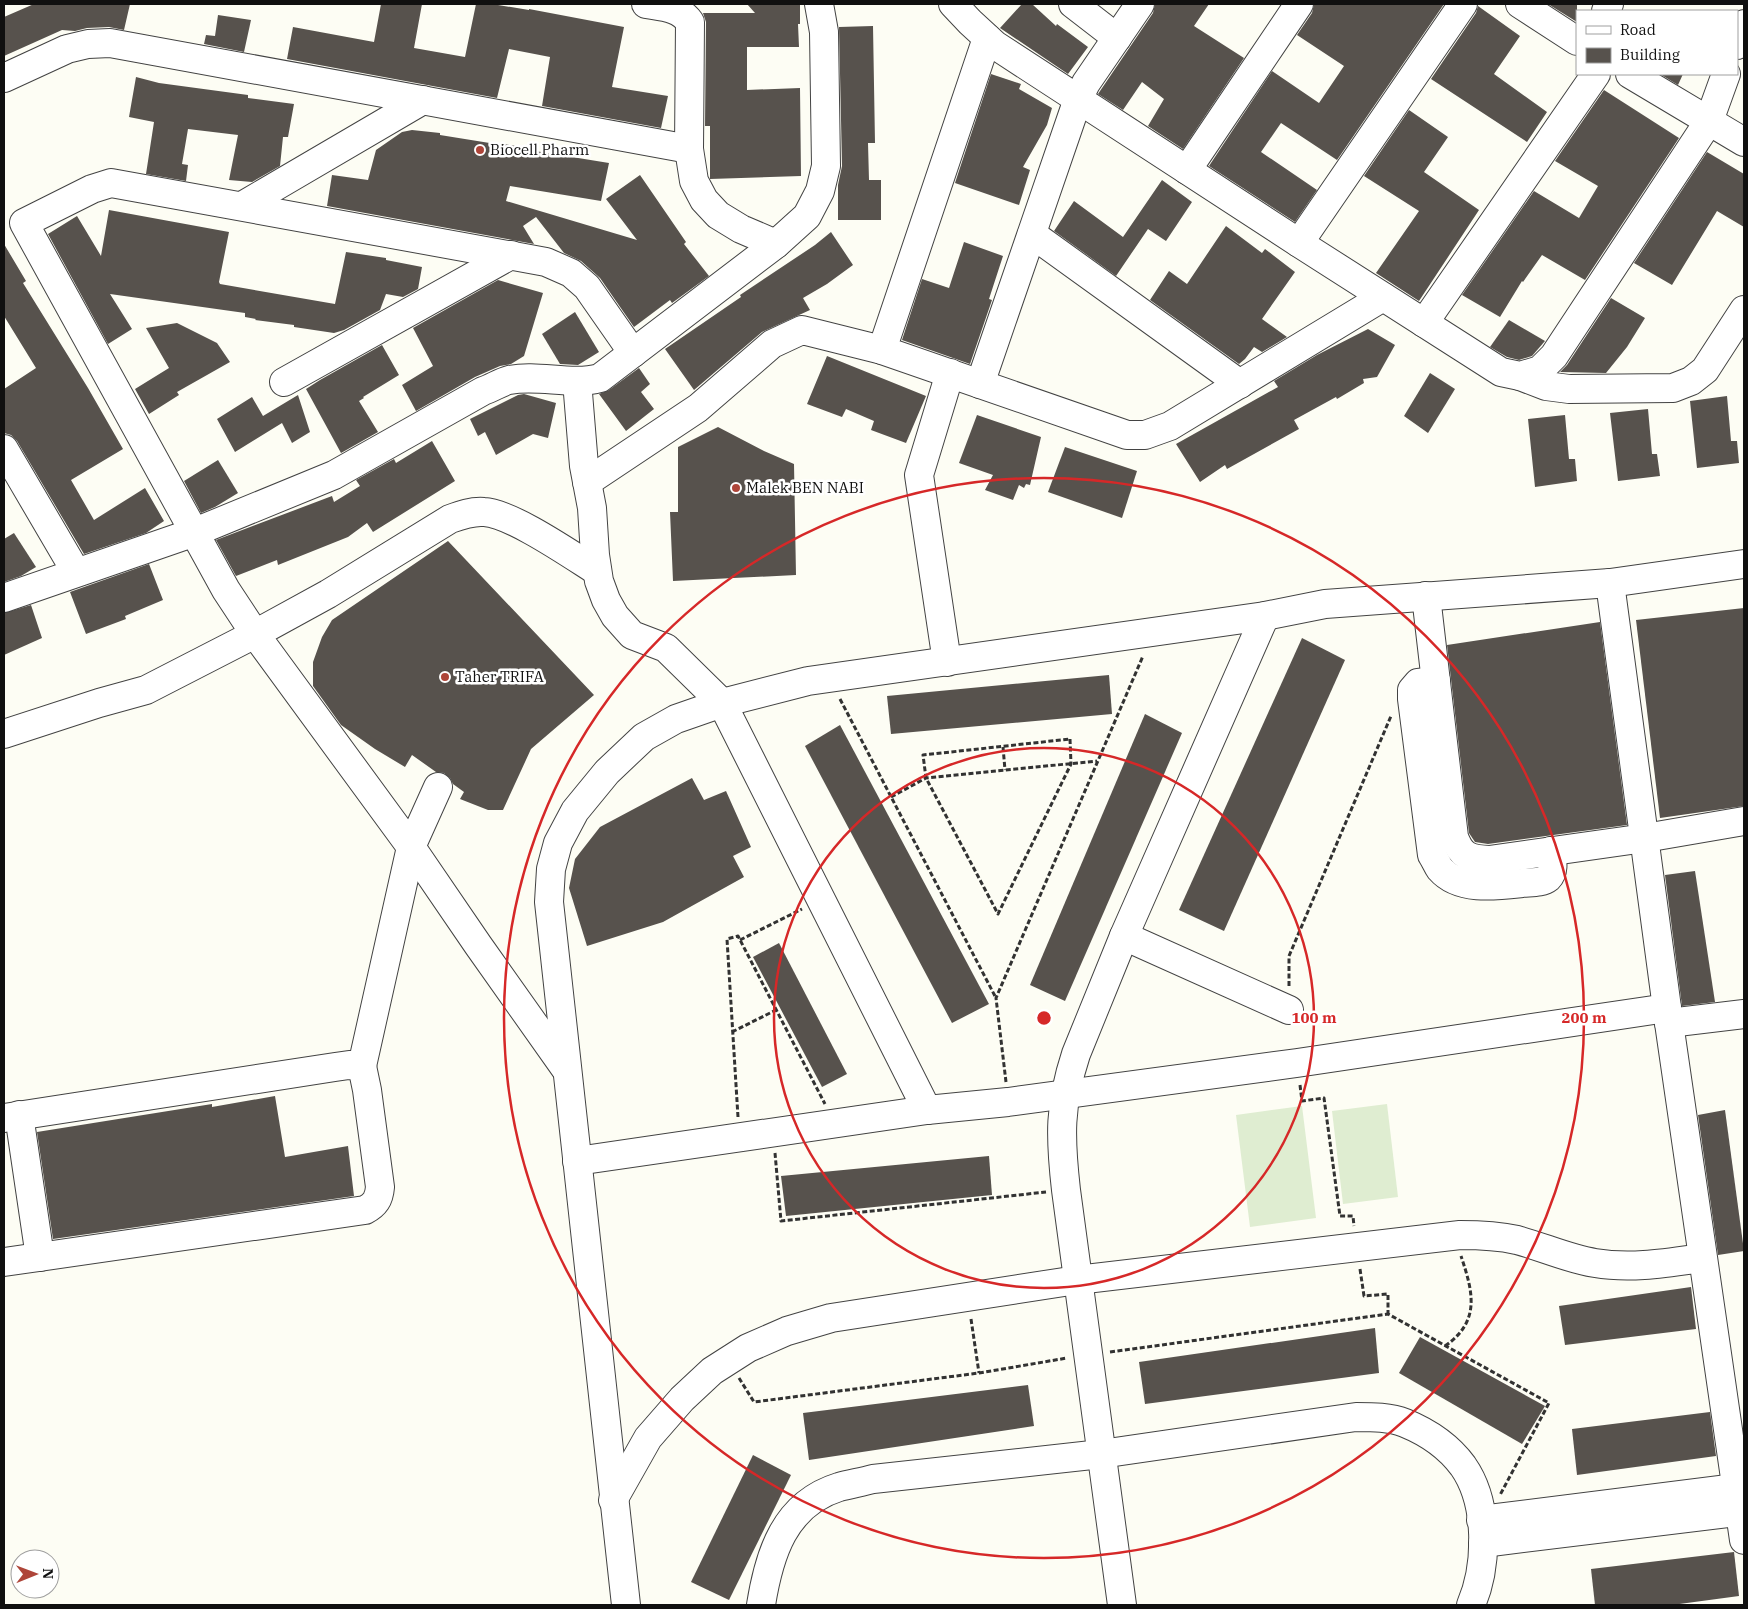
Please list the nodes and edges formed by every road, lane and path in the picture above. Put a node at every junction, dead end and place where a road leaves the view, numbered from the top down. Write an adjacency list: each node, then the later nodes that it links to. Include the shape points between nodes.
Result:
1 (646, 4): 22 (street, via 673,8 690,22)
2 (819, 4): 27 (street, via 824,32 826,166 820,191 807,216)
3 (953, 4): 10 (street)
4 (1073, 4): 11 (street)
5 (1140, 4): 11 (street)
6 (1299, 4): 23 (street)
7 (1464, 4): 26 (street)
8 (1520, 4): 12 (street)
9 (1744, 24): 13 (street)
10 (987, 38): 18 (street); 32 (street)
11 (1117, 38): 18 (street)
12 (1576, 40)
13 (1738, 42)
14 (1595, 75): 31 (street)
15 (1632, 75): 20 (street)
16 (1726, 75): 20 (street)
17 (4, 78): 19 (street, via 67,49 110,43)
18 (1078, 99): 23 (street); 25 (street)
19 (423, 100): 22 (street); 24 (street)
20 (1710, 121): 21 (street); 35 (street, via 1554,356 1540,370)
21 (1744, 142)
22 (690, 148): 27 (street, via 694,181 704,200 718,215)
23 (1187, 170): 26 (street)
24 (242, 206): 28 (street); 42 (street, via 111,183 24,223)
25 (1032, 234): 38 (street); 39 (street)
26 (1299, 243): 29 (street)
27 (776, 244): 33 (street)
28 (511, 256): 33 (street, via 546,262 571,273 587,287); 37 (street)
29 (1383, 297): 31 (street); 39 (street)
30 (1744, 310): 35 (street, via 1705,370 1691,381 1673,388 1568,389 1546,386)
31 (1424, 323): 35 (street, via 1500,372)
32 (882, 350): 34 (street); 41 (street, via 802,330 772,344 698,408)
33 (632, 353): 36 (street, via 600,378)
34 (950, 374): 38 (street); 52 (street, via 919,475)
35 (1520, 376)
36 (577, 381): 41 (street); 42 (street, via 509,380 483,391 334,475)
37 (284, 382)
38 (980, 384): 39 (street, via 1127,435 1145,435 1170,426)
39 (1240, 384)
40 (4, 450): 45 (street)
41 (588, 482): 44 (street)
42 (195, 532): 45 (street); 51 (street, via 226,590)
43 (1744, 564): 46 (street)
44 (597, 571): 51 (street, via 502,516 468,513 450,519 328,594); 54 (street, via 606,600 615,616 632,634 666,648)
45 (76, 572): 48 (street)
46 (1610, 583): 47 (street); 65 (street)
47 (1426, 596): 49 (street, via 1324,604); 65 (street, via 1454,837 1465,855 1489,860)
48 (4, 598)
49 (1265, 616): 50 (street); 68 (street)
50 (1153, 632): 52 (street); 58 (path)
51 (255, 634): 56 (street, via 146,690); 66 (street)
52 (947, 662): 53 (street)
53 (829, 678): 54 (street); 63 (path)
54 (722, 703): 67 (street); 78 (street, via 676,719 644,737 607,772 575,811 558,844 551,869 549,902)
55 (1392, 714): 72 (path, via 1289,956)
56 (4, 734)
57 (1003, 747): 59 (path, via 1070,739); 60 (path); 61 (path, via 923,755)
58 (1098, 761): 59 (path); 70 (path)
59 (1070, 764): 60 (path); 61 (path, via 998,914)
60 (1005, 770): 61 (path)
61 (926, 778): 63 (path)
62 (438, 787): 66 (street)
63 (891, 797): 70 (path)
64 (1744, 821): 65 (street)
65 (1645, 838): 74 (street)
66 (411, 846): 77 (street); 78 (street)
67 (821, 900): 69 (path); 81 (street)
68 (1124, 936): 72 (street); 79 (street, via 1076,1054)
69 (740, 940): 71 (path); 75 (path, via 738,936 727,939)
70 (996, 998): 80 (path)
71 (776, 1010): 75 (path); 83 (path)
72 (1289, 1010)
73 (1744, 1014): 74 (street)
74 (1668, 1016): 76 (street); 91 (street)
75 (732, 1032): 85 (path)
76 (1298, 1063): 79 (street); 89 (path, via 1302,1102 1324,1098 1340,1216 1354,1216)
77 (362, 1066): 82 (street, via 349,1065); 90 (street, via 380,1187 379,1197 372,1206 355,1212)
78 (566, 1069): 86 (street)
79 (1065, 1094): 80 (street); 87 (street, via 1061,1130)
80 (1008, 1102): 81 (street)
81 (927, 1110): 83 (street)
82 (11, 1116): 90 (street)
83 (836, 1124): 84 (street)
84 (773, 1133): 85 (street); 87 (path, via 781,1221)
85 (739, 1138): 86 (street)
86 (576, 1162): 98 (street)
87 (1066, 1190): 93 (street)
88 (1454, 1236): 89 (street); 91 (street, via 1486,1235 1517,1240 1593,1263 1618,1266 1647,1266); 100 (path, via 1472,1298 1464,1329 1445,1346 1549,1403 1500,1495)
89 (1357, 1248): 93 (street); 95 (path, via 1364,1296 1388,1294)
90 (40, 1257): 92 (street)
91 (1702, 1258): 99 (street)
92 (4, 1262)
93 (1078, 1280): 94 (street); 97 (street)
94 (967, 1297): 96 (path); 98 (street, via 831,1318 787,1330 748,1348 712,1371 682,1399 648,1438)
95 (1388, 1314)
96 (979, 1372)
97 (1101, 1454): 100 (street, via 1356,1417 1382,1418 1413,1427 1447,1449 1463,1466); 103 (street, via 873,1480 838,1487 808,1502 790,1520 772,1554); 104 (street)
98 (613, 1500): 102 (street)
99 (1742, 1500): 100 (street); 101 (street)
100 (1480, 1520): 105 (street, via 1482,1566)
101 (1744, 1540)
102 (626, 1605)
103 (761, 1605)
104 (1122, 1605)
105 (1470, 1605)

